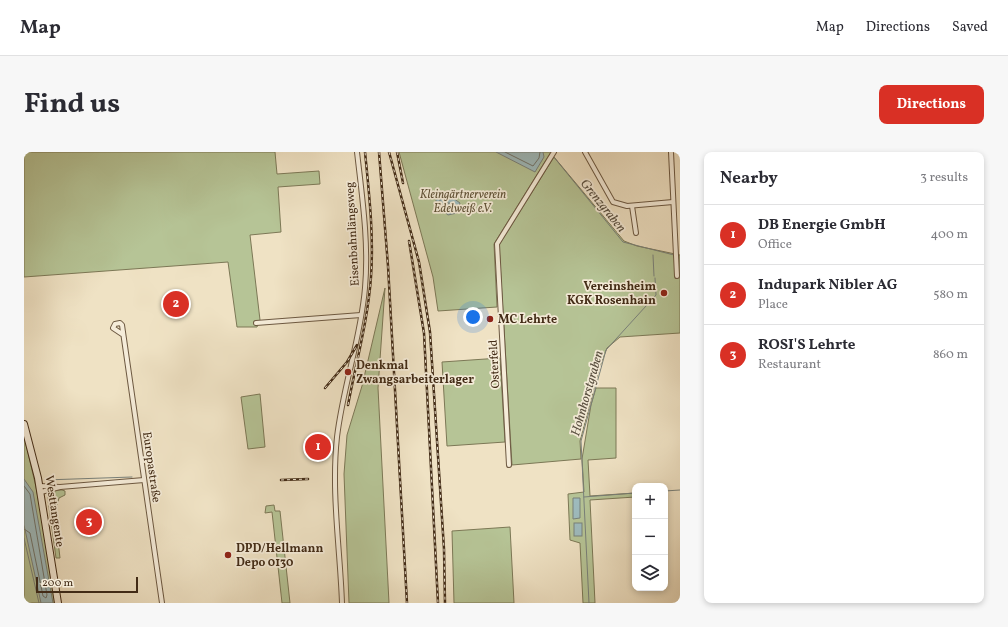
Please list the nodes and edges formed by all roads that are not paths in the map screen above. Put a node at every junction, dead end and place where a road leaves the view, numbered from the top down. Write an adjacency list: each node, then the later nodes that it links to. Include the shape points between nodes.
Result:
1 (357, 152): 9 (street, Eisenbahnlängsweg, via 365,252 365,289)
2 (585, 152): 6 (street, via 613,202)
3 (671, 152): 5 (street)
4 (553, 154): 13 (street, Osterfeld, via 498,244)
5 (673, 202): 6 (street); 8 (street)
6 (632, 206): 7 (street)
7 (636, 233)
8 (678, 276)
9 (361, 315): 10 (street); 18 (street, Eisenbahnlängsweg, via 345,388 336,458)
10 (256, 323)
11 (122, 334): 14 (street, Europastraße)
12 (24, 424): 15 (main road, Westtangente)
13 (509, 465)
14 (144, 480): 15 (street); 17 (street, Europastraße)
15 (40, 489): 16 (main road, Westtangente)
16 (58, 603)
17 (162, 603)
18 (342, 603)

